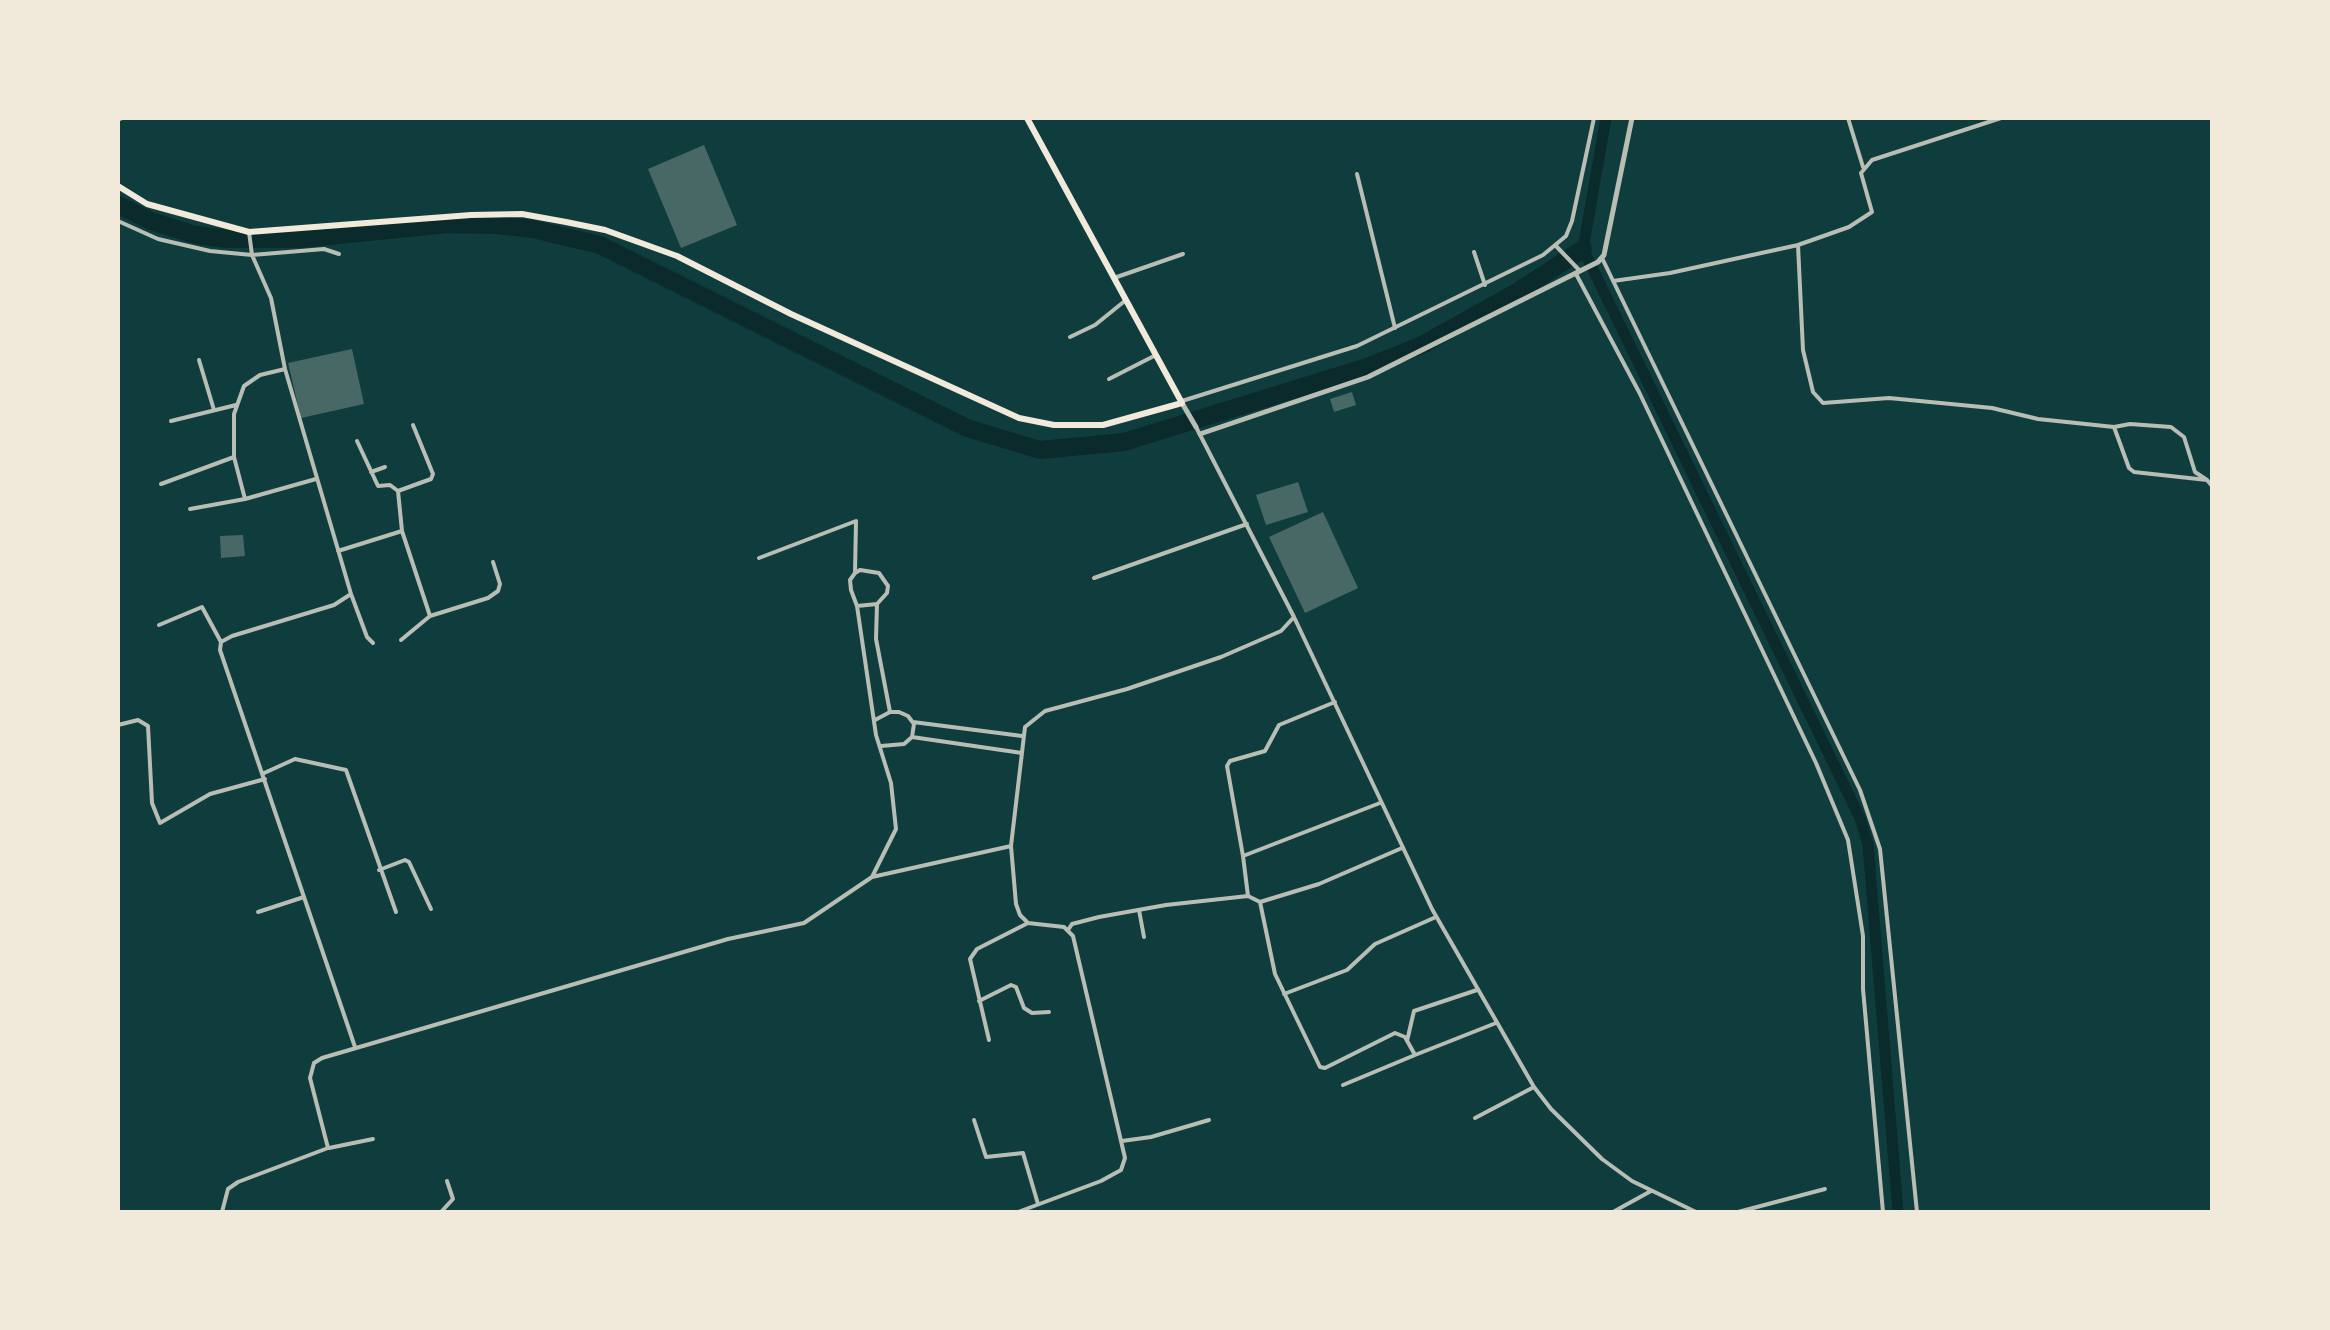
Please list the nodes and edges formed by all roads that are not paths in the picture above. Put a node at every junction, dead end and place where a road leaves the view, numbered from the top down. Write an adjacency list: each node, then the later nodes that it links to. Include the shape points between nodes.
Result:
1 (1027, 118): 19 (main road)
2 (1594, 118): 12 (street, via 1572,221)
3 (1632, 118): 17 (street)
4 (1848, 118): 6 (street)
5 (2001, 118): 6 (street, via 1898,150)
6 (1863, 167): 11 (street, via 1869,216)
7 (1357, 174): 23 (street)
8 (118, 186): 10 (main road, via 147,204)
9 (118, 221): 14 (street, via 158,239 210,251)
10 (249, 233): 14 (street); 29 (main road, via 471,215 522,214 566,222 677,256 1019,418 1054,425 1103,425)
11 (1798, 245): 20 (street); 35 (street, via 1803,350 1813,392 1823,403 1889,398)
12 (1556, 246): 18 (street); 21 (street)
13 (1474, 252): 21 (street)
14 (252, 253): 15 (street, via 307,249); 27 (street, via 271,298)
15 (339, 254)
16 (1183, 254): 19 (street)
17 (1600, 260): 18 (street); 20 (street)
18 (1579, 270): 36 (street, via 1368,377); 118 (street, via 1848,840 1863,936)
19 (1114, 278): 22 (main road)
20 (1613, 281): 119 (street, via 1860,790 1880,849)
21 (1485, 285): 23 (street)
22 (1126, 300): 24 (street); 25 (main road)
23 (1395, 328): 29 (street, via 1342,352)
24 (1070, 337)
25 (1156, 355): 28 (street); 29 (main road)
26 (199, 360): 31 (street)
27 (285, 369): 30 (street, via 251,379); 41 (street)
28 (1109, 379)
29 (1183, 404): 34 (street)
30 (236, 405): 31 (street); 38 (street)
31 (214, 410): 32 (street)
32 (171, 421)
33 (413, 425): 45 (street, via 433,477)
34 (1196, 427): 36 (street)
35 (2114, 427): 42 (street, via 2134,472); 42 (street, via 2178,430 2195,472)
36 (1200, 434): 48 (street)
37 (357, 441): 40 (street)
38 (234, 457): 43 (street); 46 (street)
39 (385, 467): 40 (street)
40 (371, 472): 45 (street, via 378,487 390,485)
41 (316, 479): 46 (street); 50 (street)
42 (2207, 480): 44 (street)
43 (161, 484)
44 (2212, 486)
45 (398, 491): 49 (street)
46 (245, 499): 47 (street)
47 (190, 509)
48 (1247, 524): 54 (street); 59 (street)
49 (402, 531): 50 (street); 58 (street)
50 (338, 551): 55 (street)
51 (759, 558): 53 (street, via 856,521)
52 (493, 562): 58 (street, via 498,591)
53 (855, 573): 56 (street, via 871,570 886,579 887,593); 57 (street, via 850,580)
54 (1094, 578)
55 (351, 594): 62 (street, via 334,605); 63 (street)
56 (877, 604): 57 (street); 65 (street, via 876,639)
57 (857, 606): 66 (street)
58 (430, 616): 61 (street)
59 (1294, 617): 64 (street); 69 (street, via 1281,631 1221,657 1045,711 1034,716)
60 (159, 625): 62 (street, via 202,607)
61 (401, 640)
62 (221, 642): 73 (street)
63 (373, 643)
64 (1335, 702): 74 (street); 77 (street, via 1279,725 1265,751 1227,766)
65 (890, 712): 66 (street); 67 (street, via 906,714)
66 (875, 720): 71 (street)
67 (913, 722): 69 (street); 70 (street)
68 (118, 725): 73 (street, via 138,720 148,726 152,803 160,823 210,794)
69 (1022, 736): 72 (street)
70 (912, 737): 71 (street, via 904,744); 72 (street)
71 (881, 746): 79 (street, via 896,829)
72 (1022, 753): 75 (street)
73 (263, 776): 78 (street, via 295,759 323,768 343,767); 81 (street)
74 (1380, 803): 76 (street); 77 (street)
75 (1011, 846): 79 (street); 88 (street, via 1016,904)
76 (1402, 848): 82 (street, via 1319,884); 87 (street)
77 (1243, 856): 80 (street)
78 (379, 870): 83 (street, via 409,862); 86 (street)
79 (872, 877): 98 (street, via 804,923 728,939)
80 (1248, 896): 82 (street); 84 (street)
81 (304, 897): 85 (street); 98 (street)
82 (1260, 902): 92 (street)
83 (431, 909)
84 (1139, 910): 89 (street, via 1072,924); 90 (street)
85 (258, 912)
86 (396, 912)
87 (1436, 917): 91 (street); 92 (street, via 1375,944 1347,970)
88 (1028, 923): 89 (street); 93 (street, via 972,954)
89 (1068, 930): 106 (street)
90 (1144, 937)
91 (1477, 990): 95 (street); 97 (street, via 1414,1011)
92 (1284, 994): 97 (street, via 1320,1067 1395,1033)
93 (979, 1001): 94 (street, via 1011,985 1024,1008); 96 (street)
94 (1049, 1012)
95 (1496, 1023): 99 (street); 101 (street)
96 (989, 1040)
97 (1407, 1041): 99 (street)
98 (355, 1047): 107 (street, via 322,1058 310,1070)
99 (1415, 1055): 100 (street)
100 (1343, 1085)
101 (1534, 1087): 102 (street); 110 (street, via 1602,1159)
102 (1475, 1118)
103 (974, 1120): 111 (street, via 986,1157 1023,1153)
104 (1209, 1120): 106 (street)
105 (373, 1139): 107 (street)
106 (1121, 1141): 111 (street, via 1121,1170)
107 (328, 1148): 112 (street, via 238,1182 228,1189)
108 (447, 1181): 113 (street, via 453,1199)
109 (1825, 1189): 117 (street)
110 (1651, 1191): 115 (street); 116 (street)
111 (1038, 1204): 114 (street)
112 (222, 1212)
113 (441, 1212)
114 (1018, 1212)
115 (1613, 1212)
116 (1696, 1212)
117 (1738, 1212)
118 (1883, 1212)
119 (1917, 1212)

